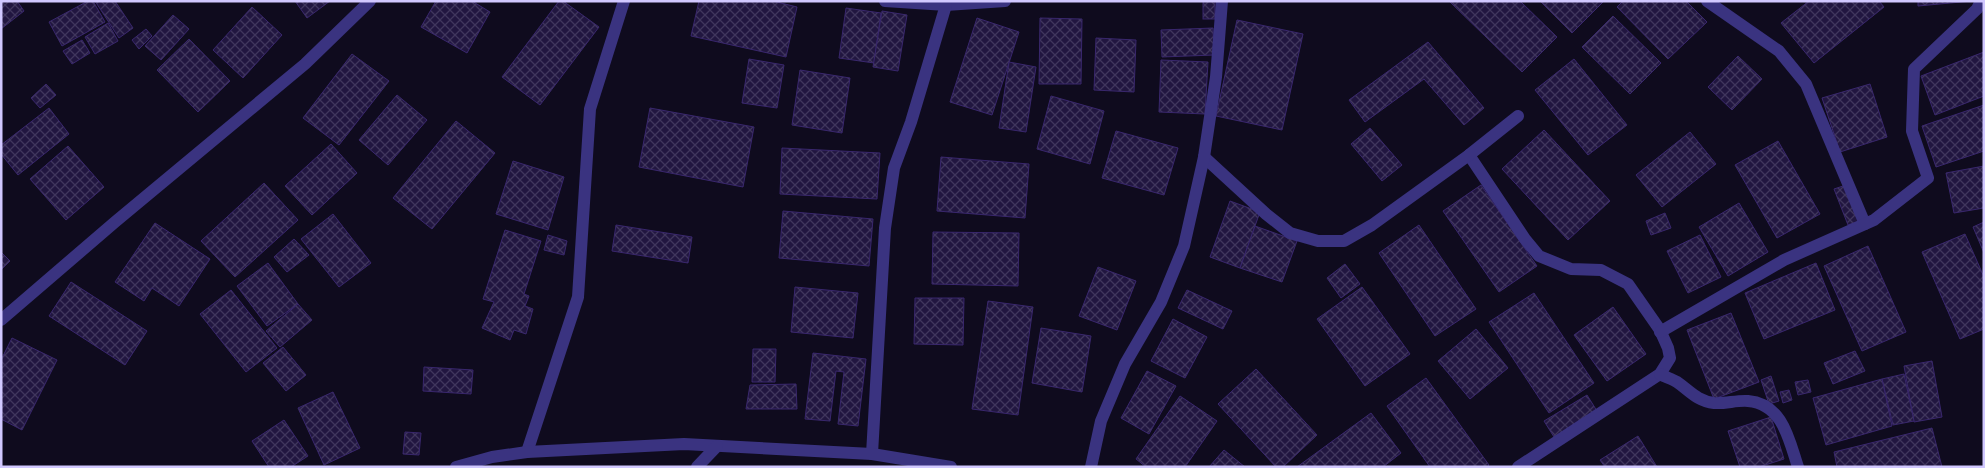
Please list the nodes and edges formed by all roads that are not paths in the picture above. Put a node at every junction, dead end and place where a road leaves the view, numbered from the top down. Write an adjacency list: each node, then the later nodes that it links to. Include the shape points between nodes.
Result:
1 (370, 1): 13 (street, via 306,64)
2 (624, 1): 17 (street, via 590,109 578,297)
3 (884, 1): 8 (street)
4 (1005, 1): 8 (street)
5 (1222, 1): 11 (street, via 1216,77)
6 (1707, 1): 12 (street, via 1779,51 1806,84)
7 (1981, 1): 12 (street, via 1977,9 1914,69 1912,132 1928,178)
8 (946, 5): 18 (street, via 894,168 885,228)
9 (1518, 116): 10 (street)
10 (1469, 155): 11 (street, via 1372,225 1344,240 1318,241 1290,233); 14 (street, via 1539,256 1572,269 1601,270 1628,284)
11 (1204, 157): 22 (street, via 1184,246 1161,302 1125,364 1101,421)
12 (1865, 224): 14 (street, via 1784,260)
13 (1, 320)
14 (1660, 332): 15 (street, via 1670,358)
15 (1660, 374): 23 (street); 24 (street, via 1677,381 1695,397 1714,403 1749,401 1774,411 1784,424)
16 (717, 446): 17 (street, via 684,444); 18 (street); 21 (street)
17 (527, 452): 20 (street)
18 (872, 454): 19 (street)
19 (944, 466)
20 (456, 467)
21 (696, 467)
22 (1091, 467)
23 (1518, 467)
24 (1798, 467)

